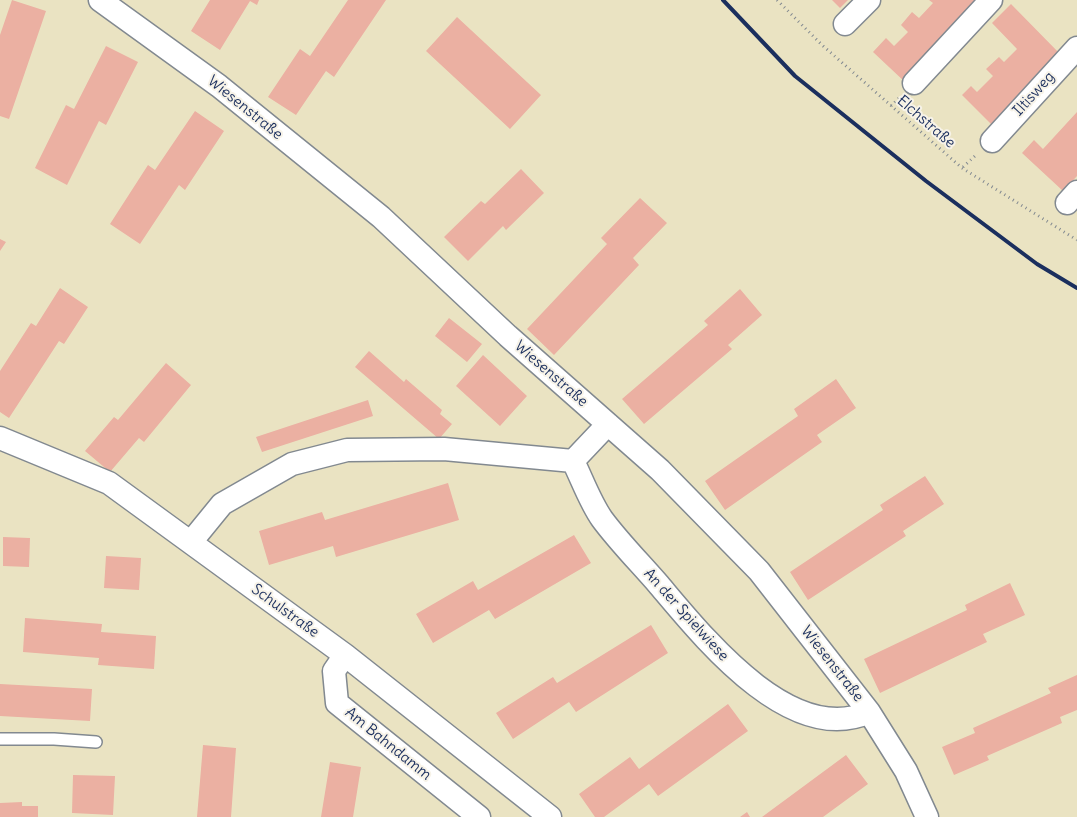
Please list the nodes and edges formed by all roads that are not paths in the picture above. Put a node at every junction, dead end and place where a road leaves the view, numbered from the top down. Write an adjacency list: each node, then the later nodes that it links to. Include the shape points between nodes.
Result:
1 (100, 0): 8 (street, Wiesenstraße, via 219,86 381,217)
2 (869, 0): 4 (street)
3 (991, 0): 6 (street)
4 (845, 24)
5 (1077, 48): 7 (street, Iltisweg)
6 (914, 83)
7 (992, 141)
8 (608, 424): 10 (street); 13 (street, Wiesenstraße, via 660,470 759,571)
9 (0, 438): 11 (street, Schulstraße, via 109,483)
10 (573, 461): 11 (street, via 444,449 347,450 292,464 222,504); 13 (street, An der Spielwiese, via 601,518 715,651 755,685 803,713 832,720 856,718)
11 (191, 542): 12 (street, Schulstraße)
12 (345, 655): 16 (street, Am Bahndamm, via 334,671 337,703); 17 (street, Schulstraße)
13 (869, 712): 18 (street, Wiesenstraße, via 906,771)
14 (0, 739): 15 (lane)
15 (96, 742)
16 (479, 817)
17 (550, 817)
18 (927, 817)

